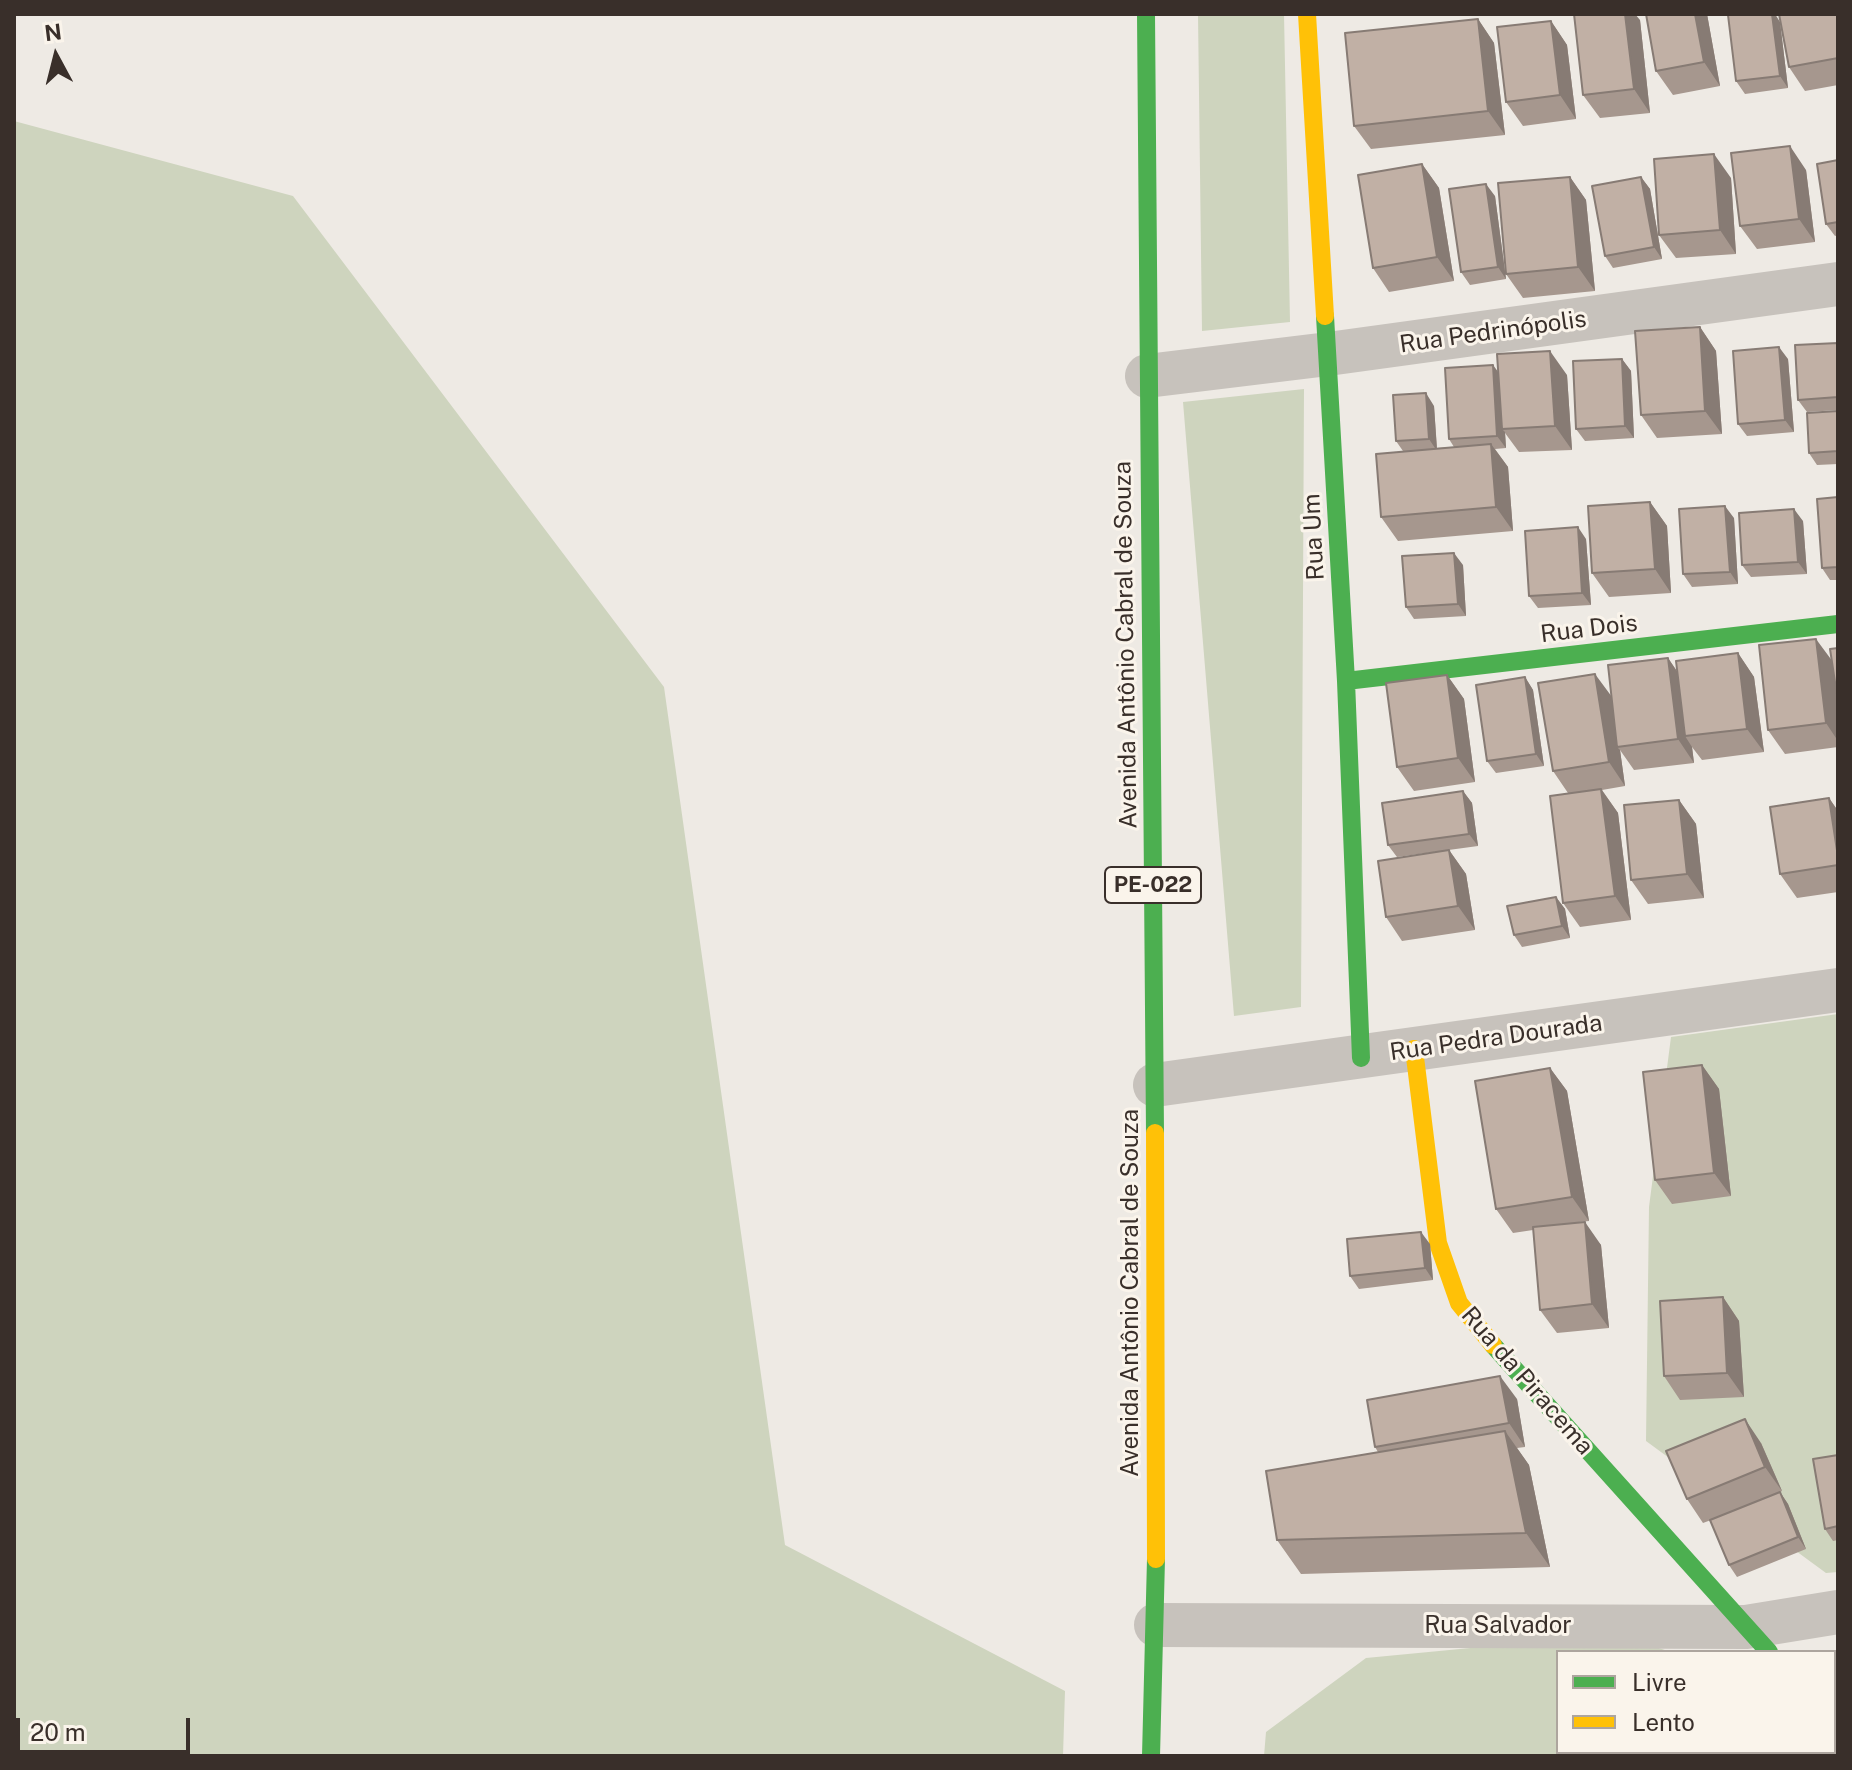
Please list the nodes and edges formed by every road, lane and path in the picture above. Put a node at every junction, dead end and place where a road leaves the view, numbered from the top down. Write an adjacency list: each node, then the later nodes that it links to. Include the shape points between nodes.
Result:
1 (1146, 14): 5 (street, Avenida Antônio Cabral de Souza / PE-022)
2 (1308, 14): 4 (street, Rua Um)
3 (1838, 284): 4 (street, Rua Pedrinópolis)
4 (1328, 354): 5 (street, Rua Pedrinópolis); 7 (street, Rua Um)
5 (1147, 376): 11 (street, Avenida Antônio Cabral de Souza / PE-022)
6 (1838, 624): 7 (street, Rua Dois)
7 (1346, 681): 10 (street, Rua Um)
8 (1838, 990): 9 (street, Rua Pedra Dourada)
9 (1414, 1049): 10 (street, Rua Pedra Dourada); 14 (street, Rua da Piracema, via 1438,1243 1459,1303)
10 (1361, 1058): 11 (street, Rua Pedra Dourada)
11 (1155, 1085): 13 (street, Avenida Antônio Cabral de Souza / PE-022)
12 (1838, 1612): 14 (street, Rua Salvador)
13 (1156, 1625): 14 (street, Rua Salvador); 15 (street, Avenida Antônio Cabral de Souza / PE-022)
14 (1757, 1639)
15 (1151, 1756)

